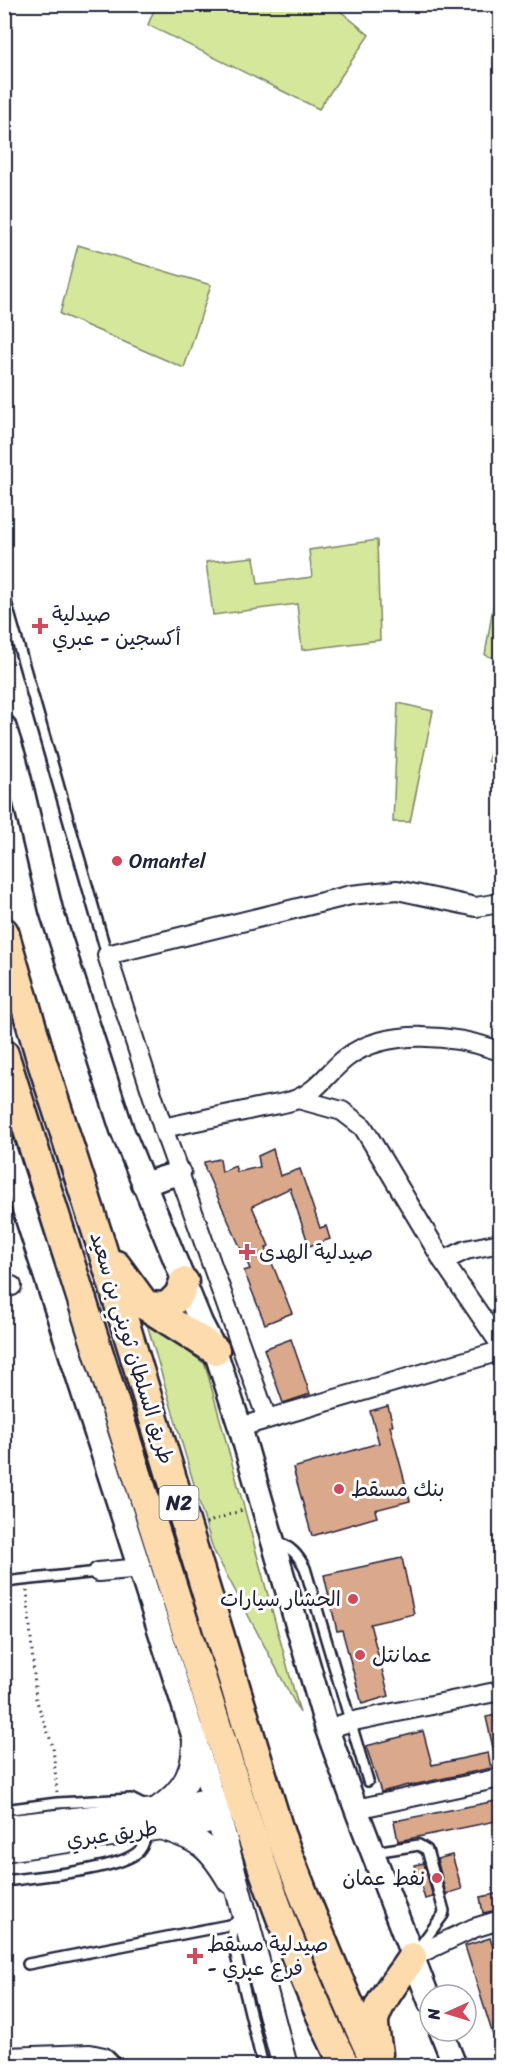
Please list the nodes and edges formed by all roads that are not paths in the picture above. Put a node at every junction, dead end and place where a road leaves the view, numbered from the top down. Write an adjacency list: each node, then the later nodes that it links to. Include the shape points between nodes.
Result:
1 (4, 595): 5 (lane)
2 (4, 726): 12 (street, via 51,910)
3 (501, 903): 5 (street, via 476,906 397,890 351,895)
4 (4, 932): 14 (highway, طريق السلطان ثويني بن سعيد / N2)
5 (107, 955): 9 (street)
6 (501, 1051): 8 (street, via 482,1044 432,1037 388,1041 346,1058 318,1086)
7 (4, 1054): 51 (highway, طريق السلطان ثويني بن سعيد / N2, via 249,1828 282,1925)
8 (298, 1099): 9 (street); 15 (street, via 342,1111 363,1127)
9 (163, 1128): 11 (street)
10 (4, 1147): 24 (street)
11 (179, 1173): 12 (street); 21 (street)
12 (143, 1184): 16 (street)
13 (501, 1243): 15 (street, via 466,1250)
14 (101, 1245): 17 (highway); 52 (highway, طريق السلطان ثويني بن سعيد / N2, via 280,1834 310,1914)
15 (443, 1261): 18 (street)
16 (184, 1281): 17 (highway, via 179,1295 167,1307); 19 (street)
17 (146, 1306): 19 (highway)
18 (501, 1344)
19 (215, 1350): 22 (street)
20 (501, 1351): 21 (street)
21 (267, 1419): 22 (street)
22 (240, 1427): 23 (street)
23 (271, 1540): 28 (lane, via 298,1554 305,1568); 29 (street)
24 (141, 1568): 25 (street); 30 (street)
25 (98, 1572): 26 (lane)
26 (4, 1582)
27 (501, 1691): 28 (street)
28 (349, 1722): 29 (street); 32 (lane)
29 (327, 1729): 34 (street)
30 (195, 1735): 33 (street); 36 (main road, via 193,1761 183,1786)
31 (501, 1778): 34 (street)
32 (368, 1781)
33 (217, 1809): 36 (main road, طريق عبري); 41 (main road)
34 (356, 1809): 39 (street)
35 (4, 1810): 36 (lane, via 130,1798)
36 (155, 1819): 37 (main road, طريق عبري); 38 (main road, طريق عبري); 40 (lane, via 138,1852 114,1864); 41 (main road, via 207,1849)
37 (4, 1828)
38 (4, 1849)
39 (373, 1852): 43 (street); 43 (lane, via 419,1845 428,1854 444,1911)
40 (4, 1881)
41 (240, 1911): 44 (lane); 49 (lane, via 232,1939); 50 (main road)
42 (501, 1920): 43 (street)
43 (412, 1957): 45 (street); 52 (highway, via 384,1997 374,2020)
44 (28, 1964)
45 (422, 1983)
46 (446, 2043): 53 (street)
47 (16, 2060): 48 (street, via 90,2054)
48 (113, 2066)
49 (263, 2066)
50 (285, 2066)
51 (345, 2066)
52 (378, 2066)
53 (455, 2066)

